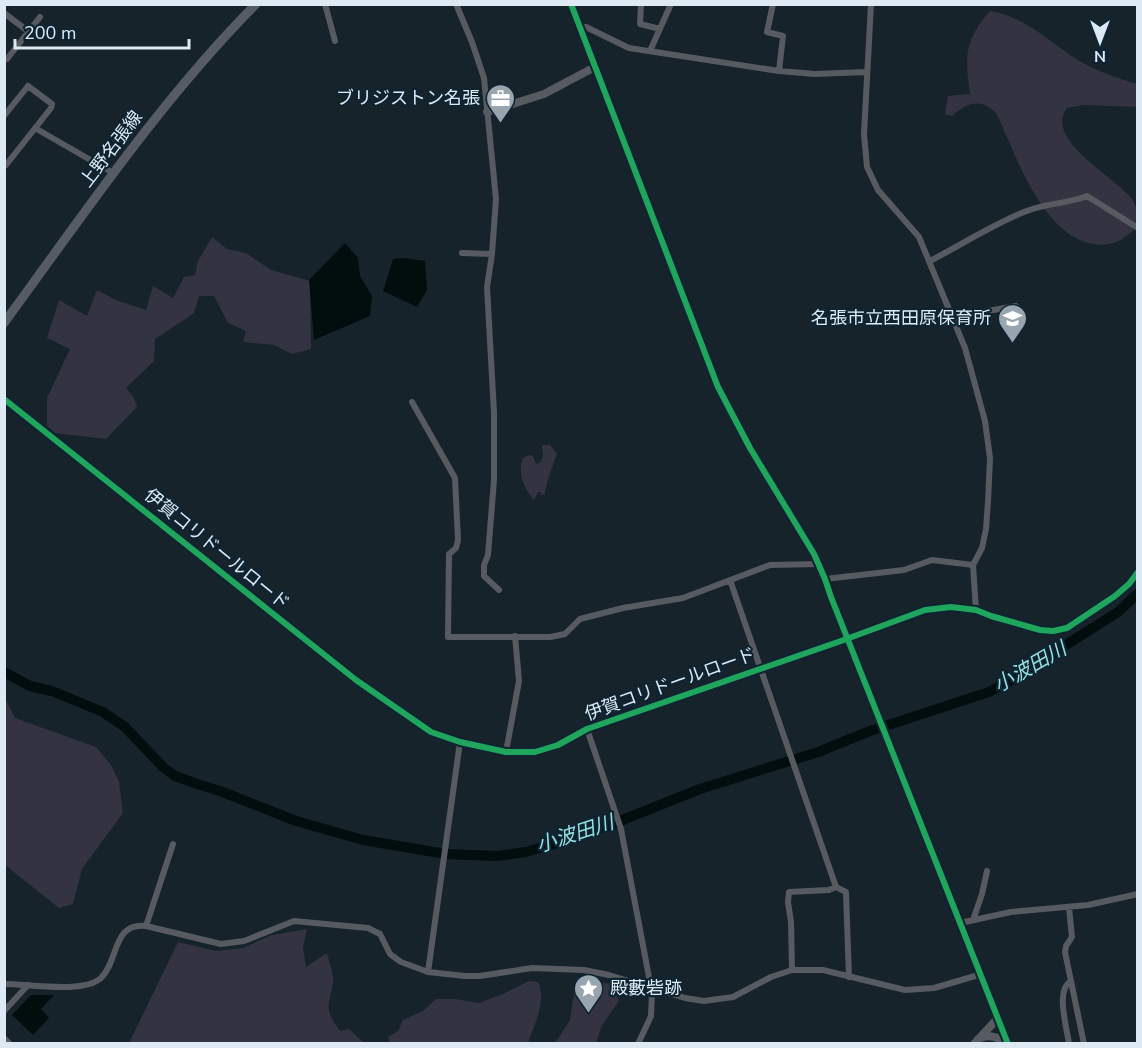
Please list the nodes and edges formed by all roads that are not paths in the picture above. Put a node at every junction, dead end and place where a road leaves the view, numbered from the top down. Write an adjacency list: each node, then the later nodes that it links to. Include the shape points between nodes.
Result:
1 (256, 4): 24 (main road, 上野名張線, via 189,77)
2 (326, 4): 14 (street)
3 (456, 4): 20 (street, via 482,69)
4 (571, 4): 11 (street)
5 (641, 4): 12 (street, via 640,24)
6 (671, 4): 12 (street)
7 (773, 4): 18 (street, via 767,32 783,36)
8 (871, 4): 19 (street)
9 (4, 13): 13 (street)
10 (40, 17): 13 (street)
11 (580, 27): 15 (street, via 629,48); 17 (street)
12 (660, 29): 15 (street)
13 (29, 32): 16 (street, via 7,59)
14 (335, 41)
15 (650, 51): 18 (street)
16 (4, 57)
17 (595, 67): 20 (street, via 544,94); 34 (street, via 718,387)
18 (779, 71): 19 (street)
19 (866, 72): 28 (street, via 864,134 868,172 878,190 915,230)
20 (487, 112): 27 (street, via 496,198)
21 (4, 116): 22 (street, via 28,86 52,104)
22 (35, 128): 23 (street); 24 (street)
23 (4, 163)
24 (112, 173): 31 (main road, 上野名張線)
25 (1137, 228): 28 (street, via 1087,196 1024,212)
26 (462, 253): 27 (street)
27 (492, 254): 39 (street, via 487,287 494,480 484,576)
28 (930, 261): 30 (street)
29 (1016, 306): 30 (street)
30 (953, 317): 35 (street, via 976,383 990,458 986,529)
31 (4, 323)
32 (4, 399): 45 (street, 伊賀コリドールロード, via 356,680 422,727)
33 (412, 402): 41 (street, via 455,478 458,540 449,554 448,637)
34 (819, 564): 37 (street); 38 (street, via 770,565)
35 (973, 565): 37 (street, via 932,560 904,570); 40 (street)
36 (1137, 572): 40 (street, 伊賀コリドールロード, via 1115,597 1067,628 1053,632)
37 (825, 579): 42 (street)
38 (729, 580): 41 (street, via 676,600 580,619 565,634); 43 (street)
39 (500, 590)
40 (976, 610): 42 (street, 伊賀コリドールロード, via 925,610)
41 (515, 636): 46 (street, via 519,681)
42 (847, 637): 43 (street, 伊賀コリドールロード); 53 (street)
43 (759, 668): 44 (street, 伊賀コリドールロード); 49 (street)
44 (586, 729): 46 (street, 伊賀コリドールロード, via 542,750); 62 (street, via 621,829)
45 (460, 742): 46 (street, 伊賀コリドールロード); 56 (street)
46 (506, 752)
47 (173, 844): 54 (street)
48 (987, 871): 52 (street)
49 (836, 887): 55 (street, via 789,892); 58 (street, via 846,892)
50 (1137, 894): 51 (street)
51 (1069, 908): 52 (street, via 1011,912); 59 (street, via 1072,937 1065,952)
52 (973, 920): 53 (street)
53 (960, 923): 57 (street)
54 (146, 926): 56 (street, via 221,944 244,941 294,921 368,928 380,934 390,954 400,962); 61 (street, via 135,926 124,933 106,971 96,981 81,986)
55 (792, 970): 58 (street, via 817,969); 62 (street, via 744,993 713,1001 685,998)
56 (428, 972): 62 (street, via 480,976 517,969 562,968 609,975)
57 (982, 974): 58 (street, via 918,990); 64 (street)
58 (849, 977)
59 (1071, 981): 68 (street, via 1062,996); 69 (street)
60 (4, 984): 61 (street)
61 (28, 985): 63 (street)
62 (650, 987): 66 (street, via 651,1016)
63 (4, 1011)
64 (998, 1018): 65 (street); 67 (street)
65 (975, 1043): 67 (street, via 995,1036)
66 (638, 1044)
67 (1007, 1044)
68 (1069, 1044)
69 (1084, 1044)

